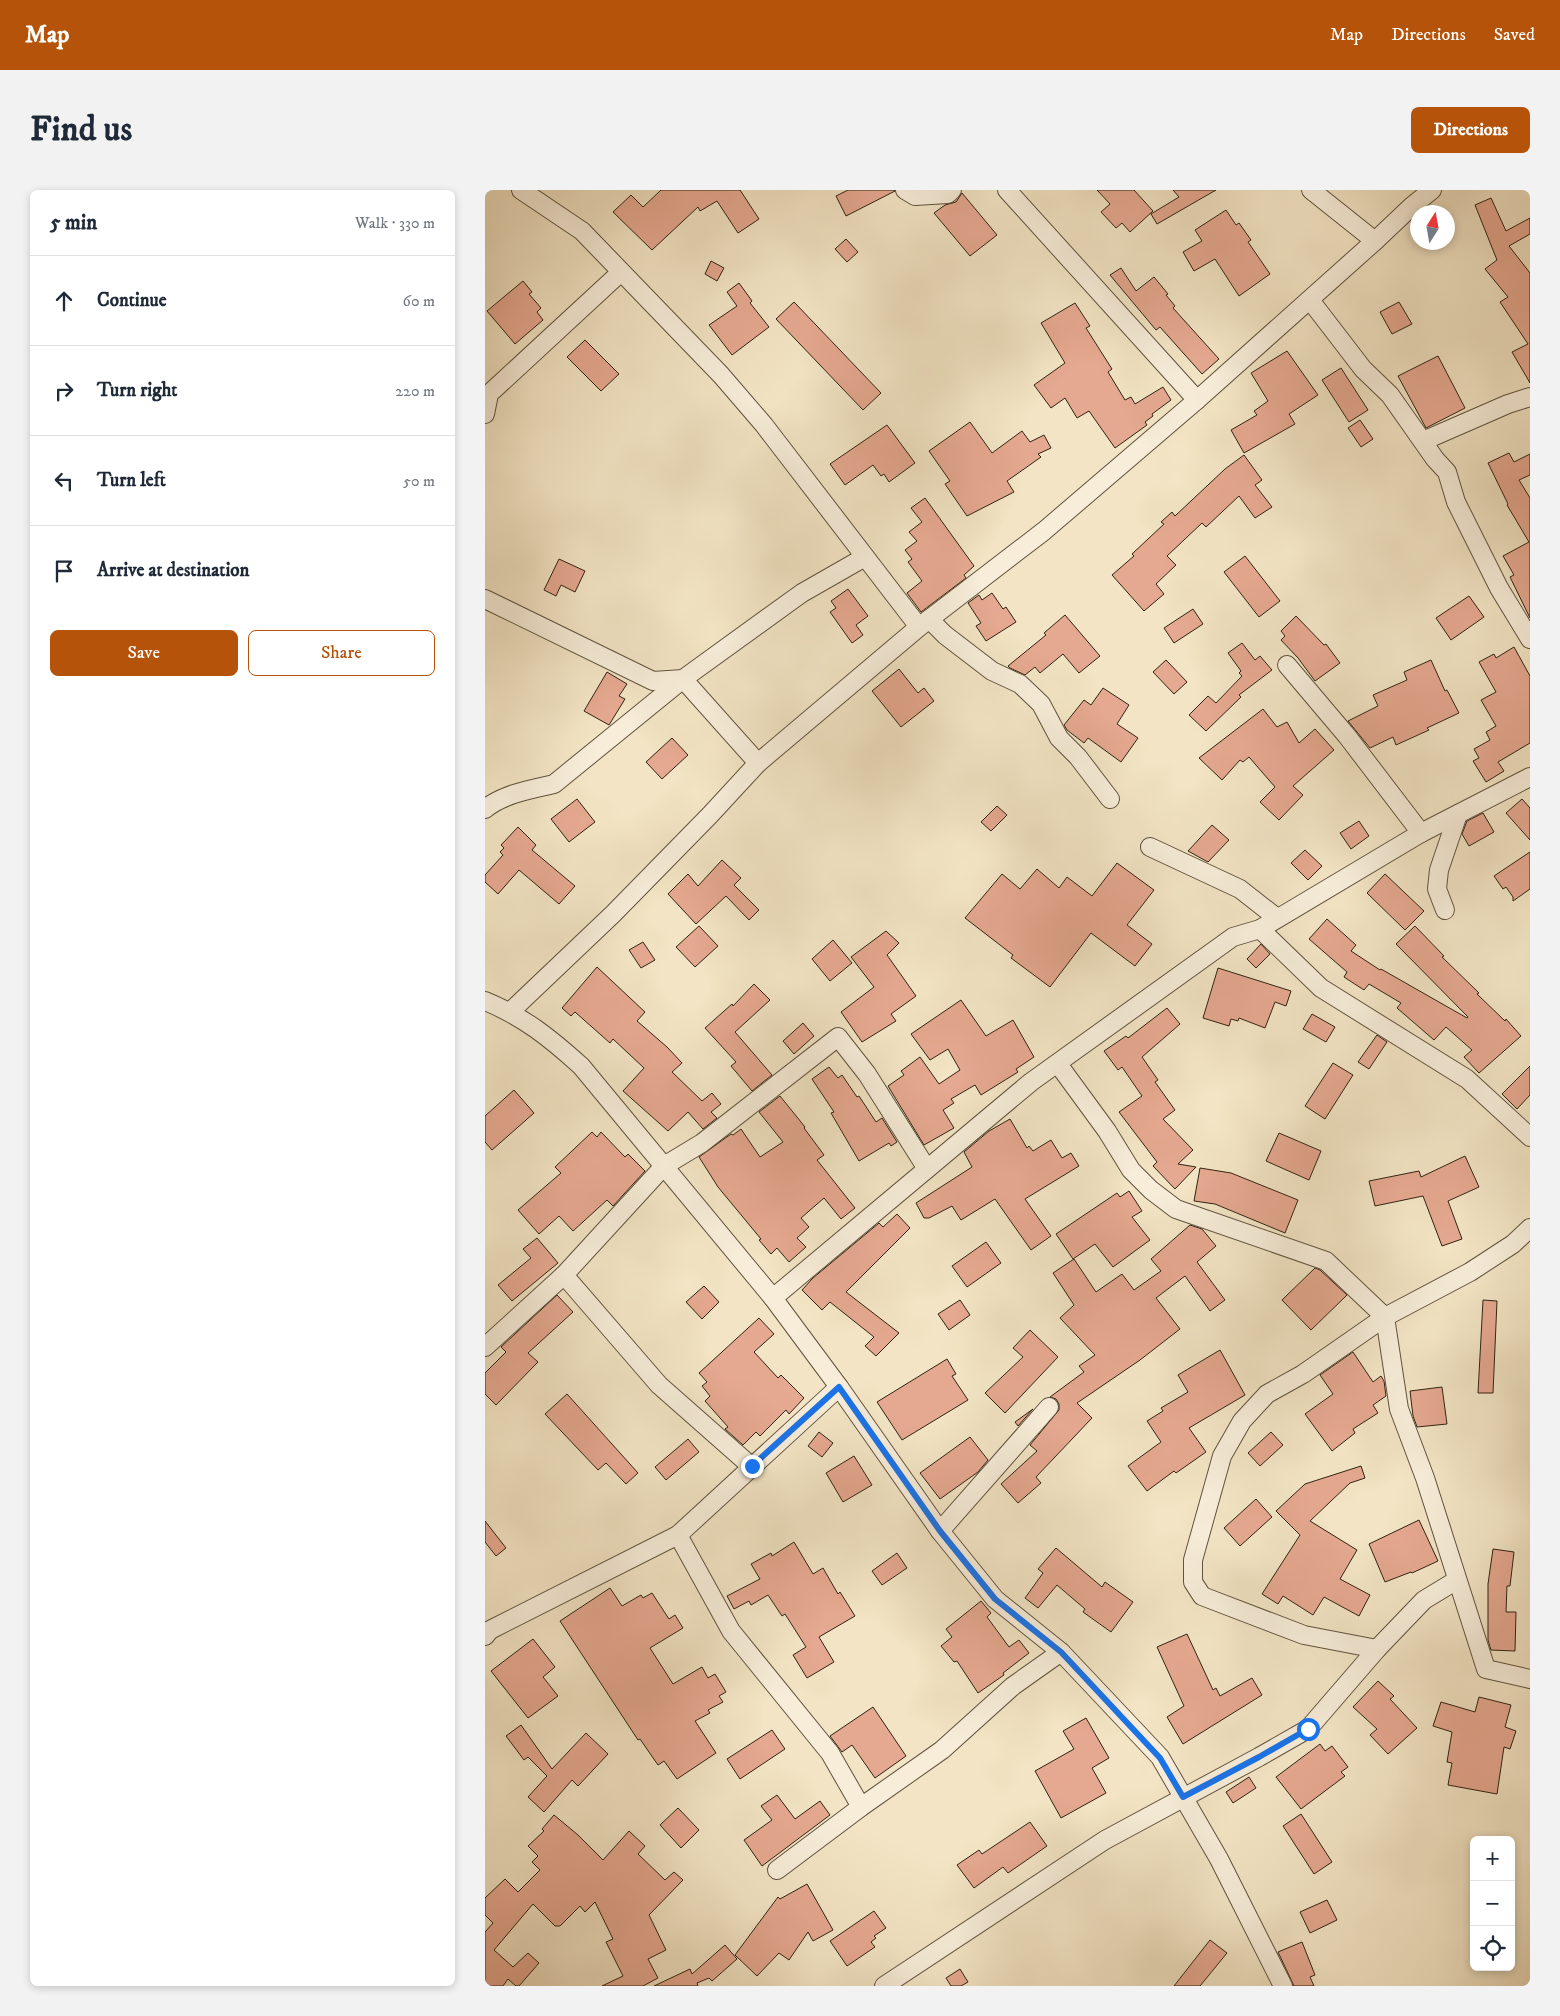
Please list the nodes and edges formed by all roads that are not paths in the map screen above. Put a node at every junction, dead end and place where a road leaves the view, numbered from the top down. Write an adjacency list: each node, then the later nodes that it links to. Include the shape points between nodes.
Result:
1 (521, 190): 8 (street, via 582,231)
2 (905, 190): 3 (street, via 915,196 948,194)
3 (951, 190)
4 (1007, 190): 12 (street)
5 (1311, 190): 7 (street)
6 (1432, 190): 7 (street)
7 (1375, 242): 9 (street)
8 (621, 272): 10 (street); 15 (street, via 721,375 764,425)
9 (1310, 300): 12 (street); 14 (street, via 1363,369 1390,395)
10 (487, 395): 13 (street)
11 (1530, 397): 14 (street)
12 (1197, 400): 17 (street, via 1044,531)
13 (485, 414)
14 (1423, 441): 18 (street, via 1447,472 1456,502 1499,588)
15 (865, 558): 17 (street); 20 (street, via 803,593)
16 (485, 598): 20 (street, via 653,681)
17 (924, 623): 21 (street); 23 (street, via 992,671 1020,684 1041,704 1059,738 1079,757)
18 (1530, 639)
19 (1287, 665): 26 (street, via 1347,736)
20 (683, 679): 21 (street); 24 (street, via 554,784 493,802)
21 (758, 763): 32 (street, via 613,914)
22 (1530, 776): 25 (street)
23 (1110, 799)
24 (485, 809)
25 (1458, 814): 26 (street); 28 (street, via 1439,870 1437,889)
26 (1421, 833): 29 (street)
27 (1150, 848): 29 (street, via 1240,889)
28 (1445, 910)
29 (1277, 918): 30 (street)
30 (1260, 929): 33 (street, via 1233,937); 34 (street, via 1321,988 1467,1079)
31 (485, 1000): 32 (street)
32 (511, 1011): 35 (street, via 550,1038 581,1066)
33 (1058, 1064): 36 (street, via 1031,1082); 40 (street, via 1131,1170 1151,1190 1176,1209 1326,1261)
34 (1530, 1137)
35 (664, 1166): 36 (street, via 709,1138 838,1037 867,1074); 38 (street); 39 (street)
36 (927, 1169): 39 (street)
37 (1530, 1228): 40 (street, via 1513,1244 1470,1272)
38 (564, 1276): 41 (street); 44 (street, via 659,1385)
39 (773, 1298): 42 (street)
40 (1385, 1317): 47 (street, via 1399,1409); 49 (street, via 1303,1374 1267,1394 1242,1421 1222,1456 1193,1560 1193,1582 1202,1596 1305,1635)
41 (485, 1347)
42 (839, 1387): 44 (street); 45 (street)
43 (1049, 1407): 45 (street)
44 (752, 1466): 46 (street)
45 (940, 1531): 50 (street, via 995,1599)
46 (678, 1535): 48 (street, via 490,1630); 53 (street, via 731,1631 830,1753)
47 (1457, 1580): 49 (street, via 1424,1600); 51 (street, via 1486,1669)
48 (485, 1636)
49 (1377, 1649): 52 (street, via 1308,1729)
50 (1061, 1652): 52 (street, via 1160,1758); 53 (street, via 1013,1686 941,1750)
51 (1530, 1679)
52 (1183, 1797): 55 (street, via 1105,1840); 56 (street, via 1219,1859)
53 (861, 1807): 54 (street)
54 (777, 1870)
55 (884, 1986)
56 (1283, 1986)

